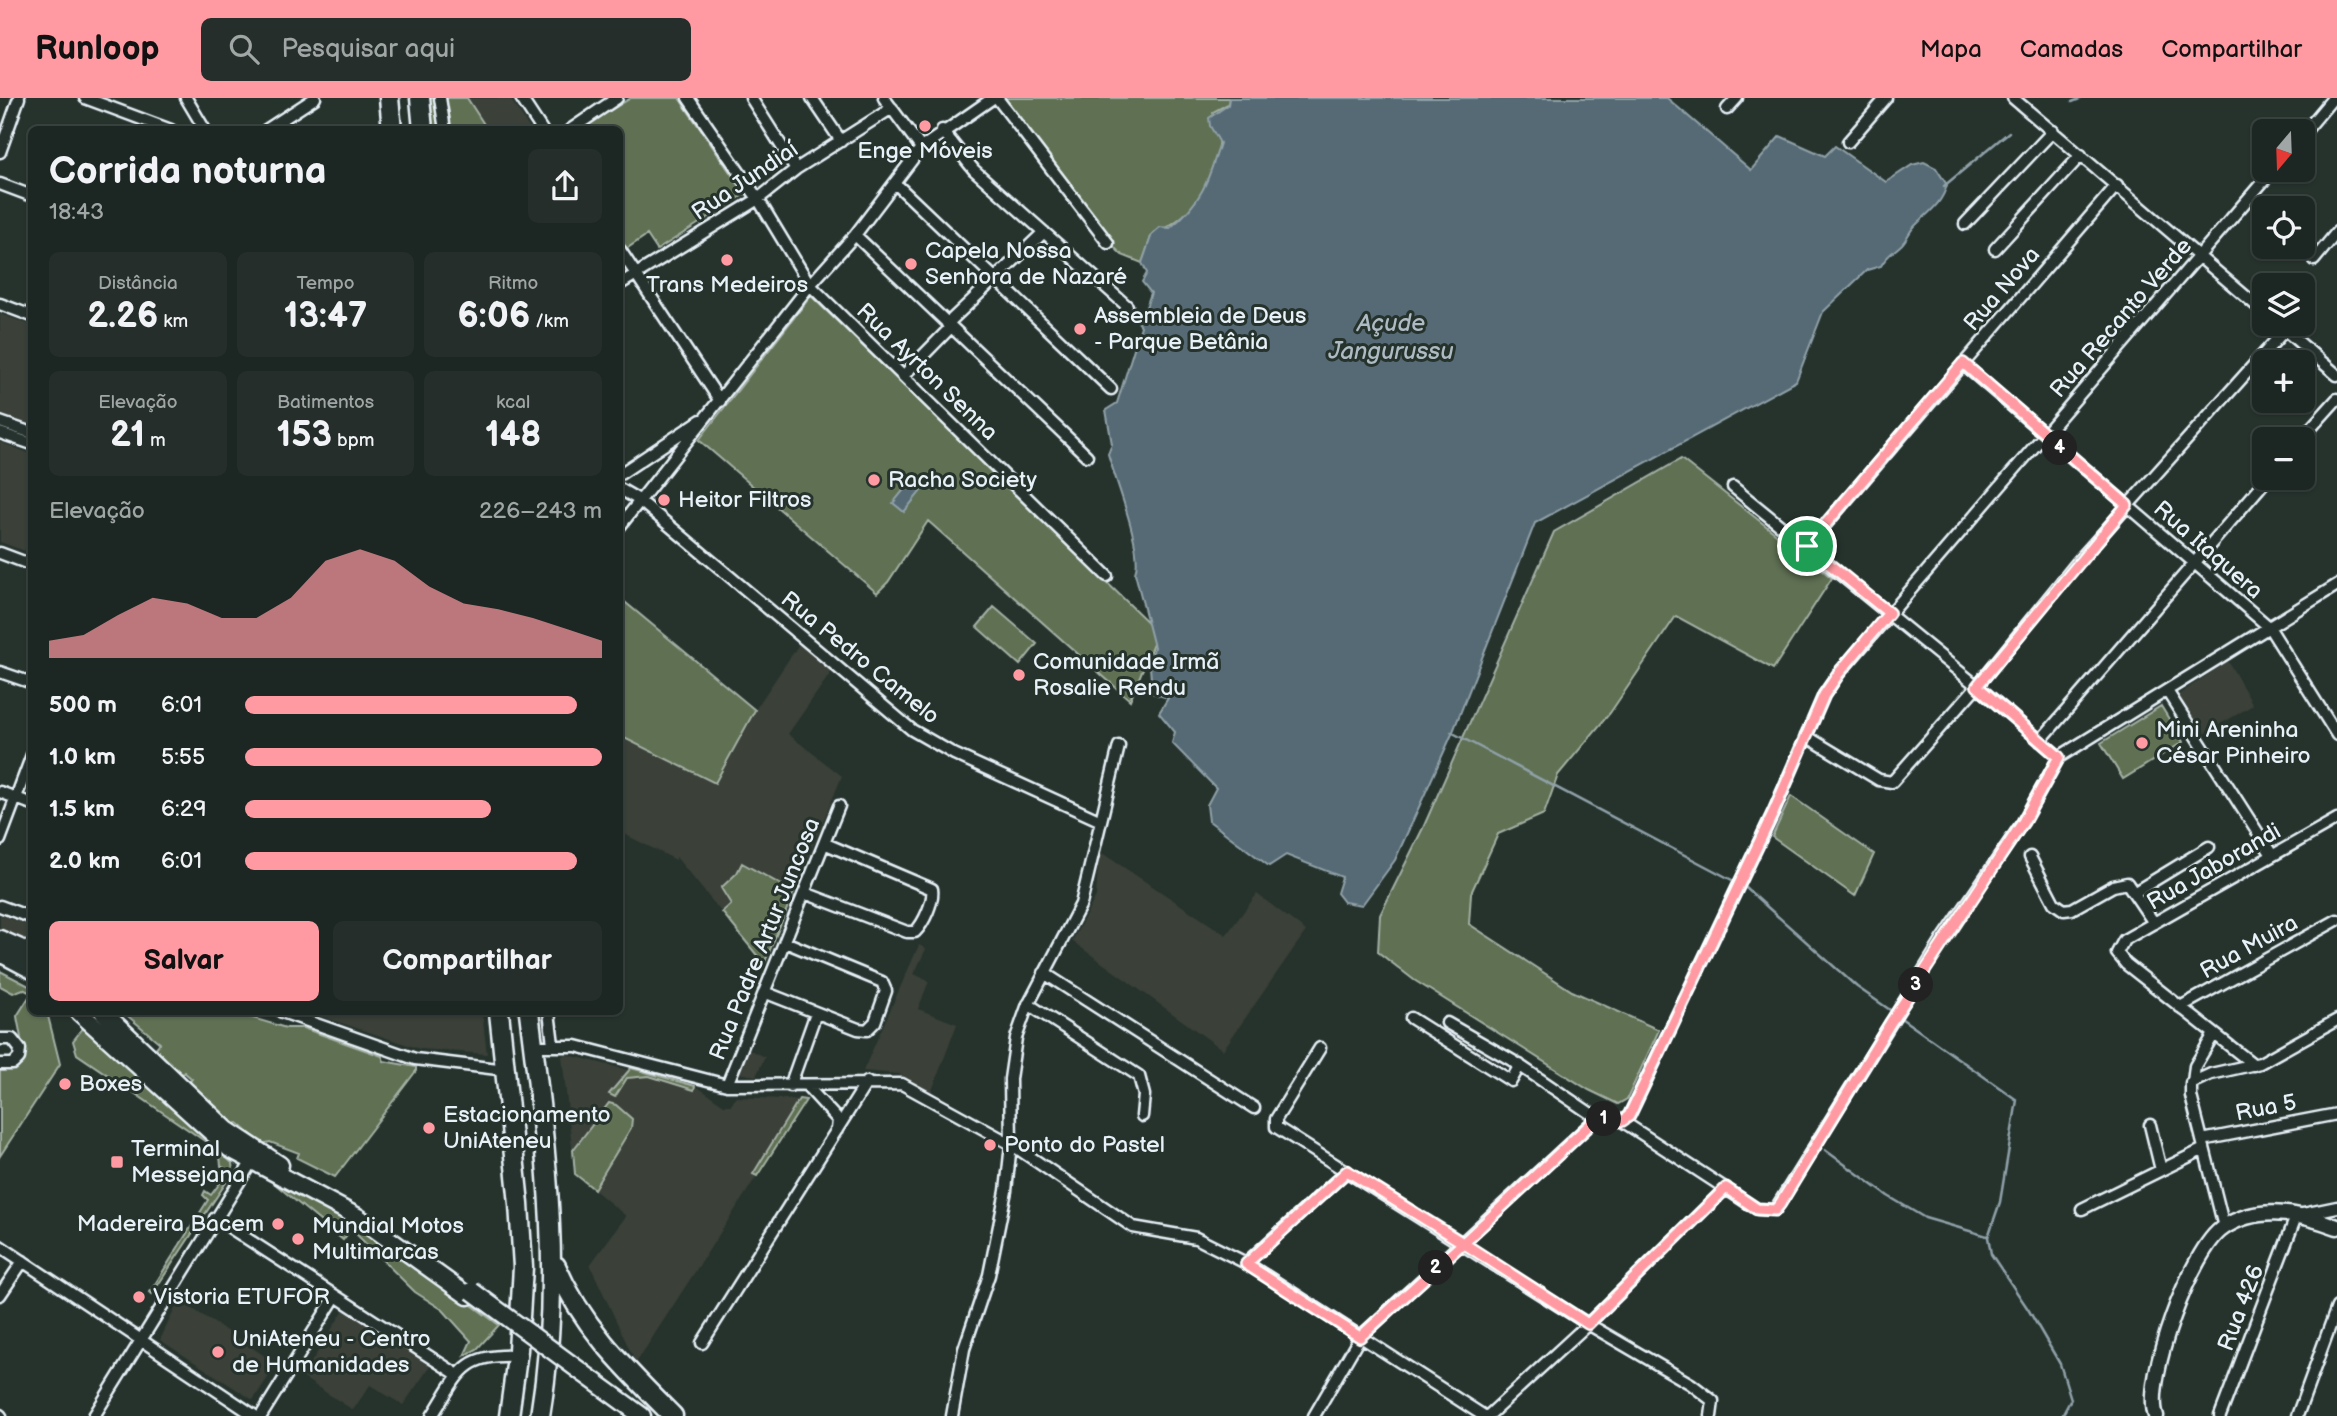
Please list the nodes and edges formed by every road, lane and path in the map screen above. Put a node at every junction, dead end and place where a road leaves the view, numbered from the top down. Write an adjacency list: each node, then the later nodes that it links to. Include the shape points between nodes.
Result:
1 (19, 98): 35 (street)
2 (85, 98): 22 (street)
3 (186, 98): 23 (street)
4 (314, 98): 24 (street)
5 (389, 98): 25 (highway)
6 (420, 98): 26 (highway)
7 (440, 98): 27 (street)
8 (521, 98): 28 (street)
9 (617, 98): 29 (street)
10 (688, 98): 43 (street, Rua Ayrton Senna)
11 (751, 98): 37 (street)
12 (812, 98): 32 (street)
13 (884, 98): 19 (street)
14 (995, 98): 30 (street); 48 (street)
15 (1737, 98): 20 (street)
16 (1886, 98): 33 (street)
17 (2013, 98): 31 (street)
18 (2334, 102): 21 (street)
19 (892, 108): 32 (street, Rua Jundiaí); 34 (street)
20 (1727, 109)
21 (2315, 122)
22 (160, 126)
23 (203, 126)
24 (272, 126)
25 (392, 126)
26 (423, 126)
27 (444, 126)
28 (539, 126)
29 (576, 126)
30 (942, 130): 34 (street); 45 (street, via 974,170)
31 (2053, 131): 36 (street); 44 (street)
32 (841, 141): 37 (street, Rua Jundiaí)
33 (1848, 142)
34 (920, 148): 39 (street)
35 (0, 152)
36 (2081, 155): 41 (street); 49 (street)
37 (796, 169): 43 (street, Rua Jundiaí)
38 (2263, 182): 51 (street, Rua Recanto Verde)
39 (895, 183): 46 (street); 54 (street)
40 (0, 184): 42 (street)
41 (2116, 185): 51 (street); 64 (street, Rua Nova)
42 (28, 194)
43 (758, 199): 53 (street, Rua Jundiaí); 56 (street, Rua Ayrton Senna)
44 (1965, 224)
45 (1044, 232): 54 (street); 59 (street)
46 (855, 235): 56 (street); 61 (street)
47 (2335, 237): 52 (street)
48 (1108, 243)
49 (1995, 249)
50 (623, 255): 53 (street)
51 (2200, 256): 57 (street); 75 (street, Rua Recanto Verde)
52 (2314, 260)
53 (635, 274): 55 (street, Rua Jundiaí); 69 (street)
54 (996, 278): 61 (street); 67 (street)
55 (623, 282)
56 (810, 285): 65 (street, Rua Ayrton Senna); 69 (street)
57 (2252, 302)
58 (0, 304): 60 (street)
59 (1127, 306)
60 (28, 314)
61 (948, 326): 65 (street); 77 (street)
62 (2273, 336): 83 (street)
63 (2292, 336): 66 (street)
64 (1963, 363): 75 (street, Rua Itaquera); 85 (street, Rua Nova)
65 (904, 375): 89 (street, Rua Ayrton Senna)
66 (2337, 375)
67 (1111, 389)
68 (2337, 398): 72 (street)
69 (720, 401): 70 (street)
70 (709, 415): 78 (street); 82 (street)
71 (0, 422): 73 (street)
72 (2312, 427)
73 (28, 432)
74 (0, 433): 76 (street)
75 (2045, 436): 83 (street, Rua Itaquera); 91 (street, Rua Recanto Verde)
76 (28, 443)
77 (1087, 456)
78 (623, 472)
79 (1733, 487): 85 (street)
80 (2257, 490): 87 (street)
81 (623, 491): 82 (street, Rua Pedro Camelo)
82 (639, 500): 84 (street); 108 (street, Rua Pedro Camelo, via 912,730)
83 (2127, 505): 87 (street, Rua Itaquera); 95 (street)
84 (623, 522)
85 (1807, 546): 91 (street)
86 (0, 553): 88 (street)
87 (2193, 563): 92 (street, Rua Itaquera); 99 (street)
88 (28, 564)
89 (1107, 576)
90 (2337, 585): 92 (street)
91 (1889, 613): 95 (street); 98 (street, Rua Recanto Verde, via 1824,695)
92 (2269, 627): 96 (street); 97 (street, Rua Itaquera)
93 (0, 672): 94 (street)
94 (28, 682)
95 (1977, 686): 98 (street, via 1892,782 1874,777); 99 (street)
96 (2167, 691): 101 (street); 112 (street)
97 (2337, 734)
98 (1807, 736): 157 (street, Rua Recanto Verde, via 1639,1101)
99 (2040, 741): 101 (street)
100 (1119, 746): 108 (street)
101 (2059, 757): 165 (street, via 2023,822 1895,1015 1775,1210 1757,1209)
102 (28, 766): 104 (street)
103 (0, 792): 104 (street)
104 (16, 798): 105 (street); 109 (street)
105 (28, 802)
106 (839, 806): 110 (street, Rua Padre Artur Juncosa)
107 (2337, 820): 112 (street, Rua Jaborandi)
108 (1101, 821): 125 (street, via 1082,904)
109 (0, 841)
110 (826, 844): 115 (street, Rua Padre Artur Juncosa); 115 (street, via 930,887 933,897 918,929 907,932)
111 (2209, 846): 114 (street)
112 (2272, 855): 119 (street, Rua Jaborandi)
113 (2030, 857): 114 (street, via 2054,903 2064,910 2122,883)
114 (2135, 892): 119 (street)
115 (805, 893): 121 (street, Rua Padre Artur Juncosa)
116 (0, 906): 117 (street)
117 (28, 916)
118 (2337, 920): 128 (street, Rua Muira)
119 (2154, 923): 128 (street, Rua Jaborandi, via 2124,940 2117,953)
120 (0, 939): 122 (main road)
121 (785, 942): 126 (street, Rua Padre Artur Juncosa); 129 (street, via 885,985 885,997 867,1030)
122 (28, 951)
123 (0, 953): 124 (main road)
124 (28, 968)
125 (1044, 973): 127 (street); 153 (street)
126 (764, 992): 129 (street); 150 (street, Rua Padre Artur Juncosa)
127 (1028, 1004): 155 (street, via 1139,1076 1144,1095); 160 (street, via 1012,1058)
128 (2180, 1007): 139 (street)
129 (816, 1013): 152 (street)
130 (82, 1015): 162 (main road, via 230,1150)
131 (106, 1015): 162 (main road)
132 (290, 1015): 147 (street, via 415,1059)
133 (499, 1015): 147 (highway)
134 (529, 1015): 142 (highway)
135 (549, 1015): 141 (street)
136 (1411, 1018): 145 (street, via 1511,1081)
137 (2337, 1020): 146 (street)
138 (1447, 1023): 145 (street)
139 (2214, 1034): 146 (street); 149 (street, via 2198,1060)
140 (0, 1039): 144 (street, via 12,1039 20,1049 13,1064)
141 (554, 1044): 142 (street); 150 (street)
142 (533, 1046): 174 (highway)
143 (1320, 1048): 164 (street, via 1275,1124)
144 (0, 1064)
145 (1520, 1065): 156 (street)
146 (2254, 1065): 149 (street)
147 (506, 1070): 184 (highway, via 523,1267)
148 (867, 1082): 151 (street); 159 (street); 160 (street, via 902,1084)
149 (2193, 1082): 161 (street, via 2191,1096)
150 (727, 1085): 152 (street)
151 (806, 1085): 152 (street); 159 (street, via 838,1120)
152 (790, 1086)
153 (1254, 1108)
154 (2337, 1114): 161 (street, Rua 5)
155 (1142, 1116)
156 (1597, 1118): 157 (street); 172 (street)
157 (1622, 1121): 165 (street)
158 (2150, 1125): 163 (street)
159 (836, 1131): 183 (street)
160 (1011, 1144): 176 (street, via 1133,1227 1196,1238); 196 (street, via 989,1275 964,1349)
161 (2203, 1145): 163 (street, Rua 5); 170 (street)
162 (254, 1157): 169 (street); 186 (main road, via 358,1217)
163 (2161, 1170): 167 (street, Rua 5)
164 (1347, 1171): 172 (street); 176 (street)
165 (1726, 1188): 180 (street)
166 (2337, 1207): 168 (street)
167 (2082, 1209)
168 (2300, 1214): 170 (street, via 2261,1215); 171 (street); 201 (street, Rua 426)
169 (215, 1218): 178 (street); 182 (street)
170 (2224, 1227): 200 (street, via 2197,1262 2165,1339 2153,1384)
171 (2337, 1227)
172 (1463, 1243): 180 (street); 181 (street)
173 (0, 1246): 175 (street)
174 (554, 1259): 187 (highway); 195 (highway, via 567,1294 591,1328)
175 (23, 1261): 177 (street); 182 (street)
176 (1246, 1264): 181 (street)
177 (0, 1295)
178 (335, 1297): 185 (street); 190 (street)
179 (2337, 1307): 202 (street)
180 (1588, 1324): 198 (street); 199 (street, via 1709,1396 1714,1406)
181 (1360, 1337): 197 (street); 198 (street)
182 (139, 1340): 188 (street); 189 (street)
183 (702, 1343)
184 (517, 1356): 185 (street, via 487,1355 472,1361); 192 (highway)
185 (458, 1375): 191 (street)
186 (581, 1376): 193 (main road); 194 (main road)
187 (544, 1415)
188 (94, 1416)
189 (254, 1416)
190 (261, 1416)
191 (432, 1416)
192 (509, 1416)
193 (626, 1416)
194 (642, 1416)
195 (673, 1416)
196 (952, 1416)
197 (1314, 1416)
198 (1486, 1416)
199 (1711, 1416)
200 (2156, 1416)
201 (2220, 1416)
202 (2297, 1416)

